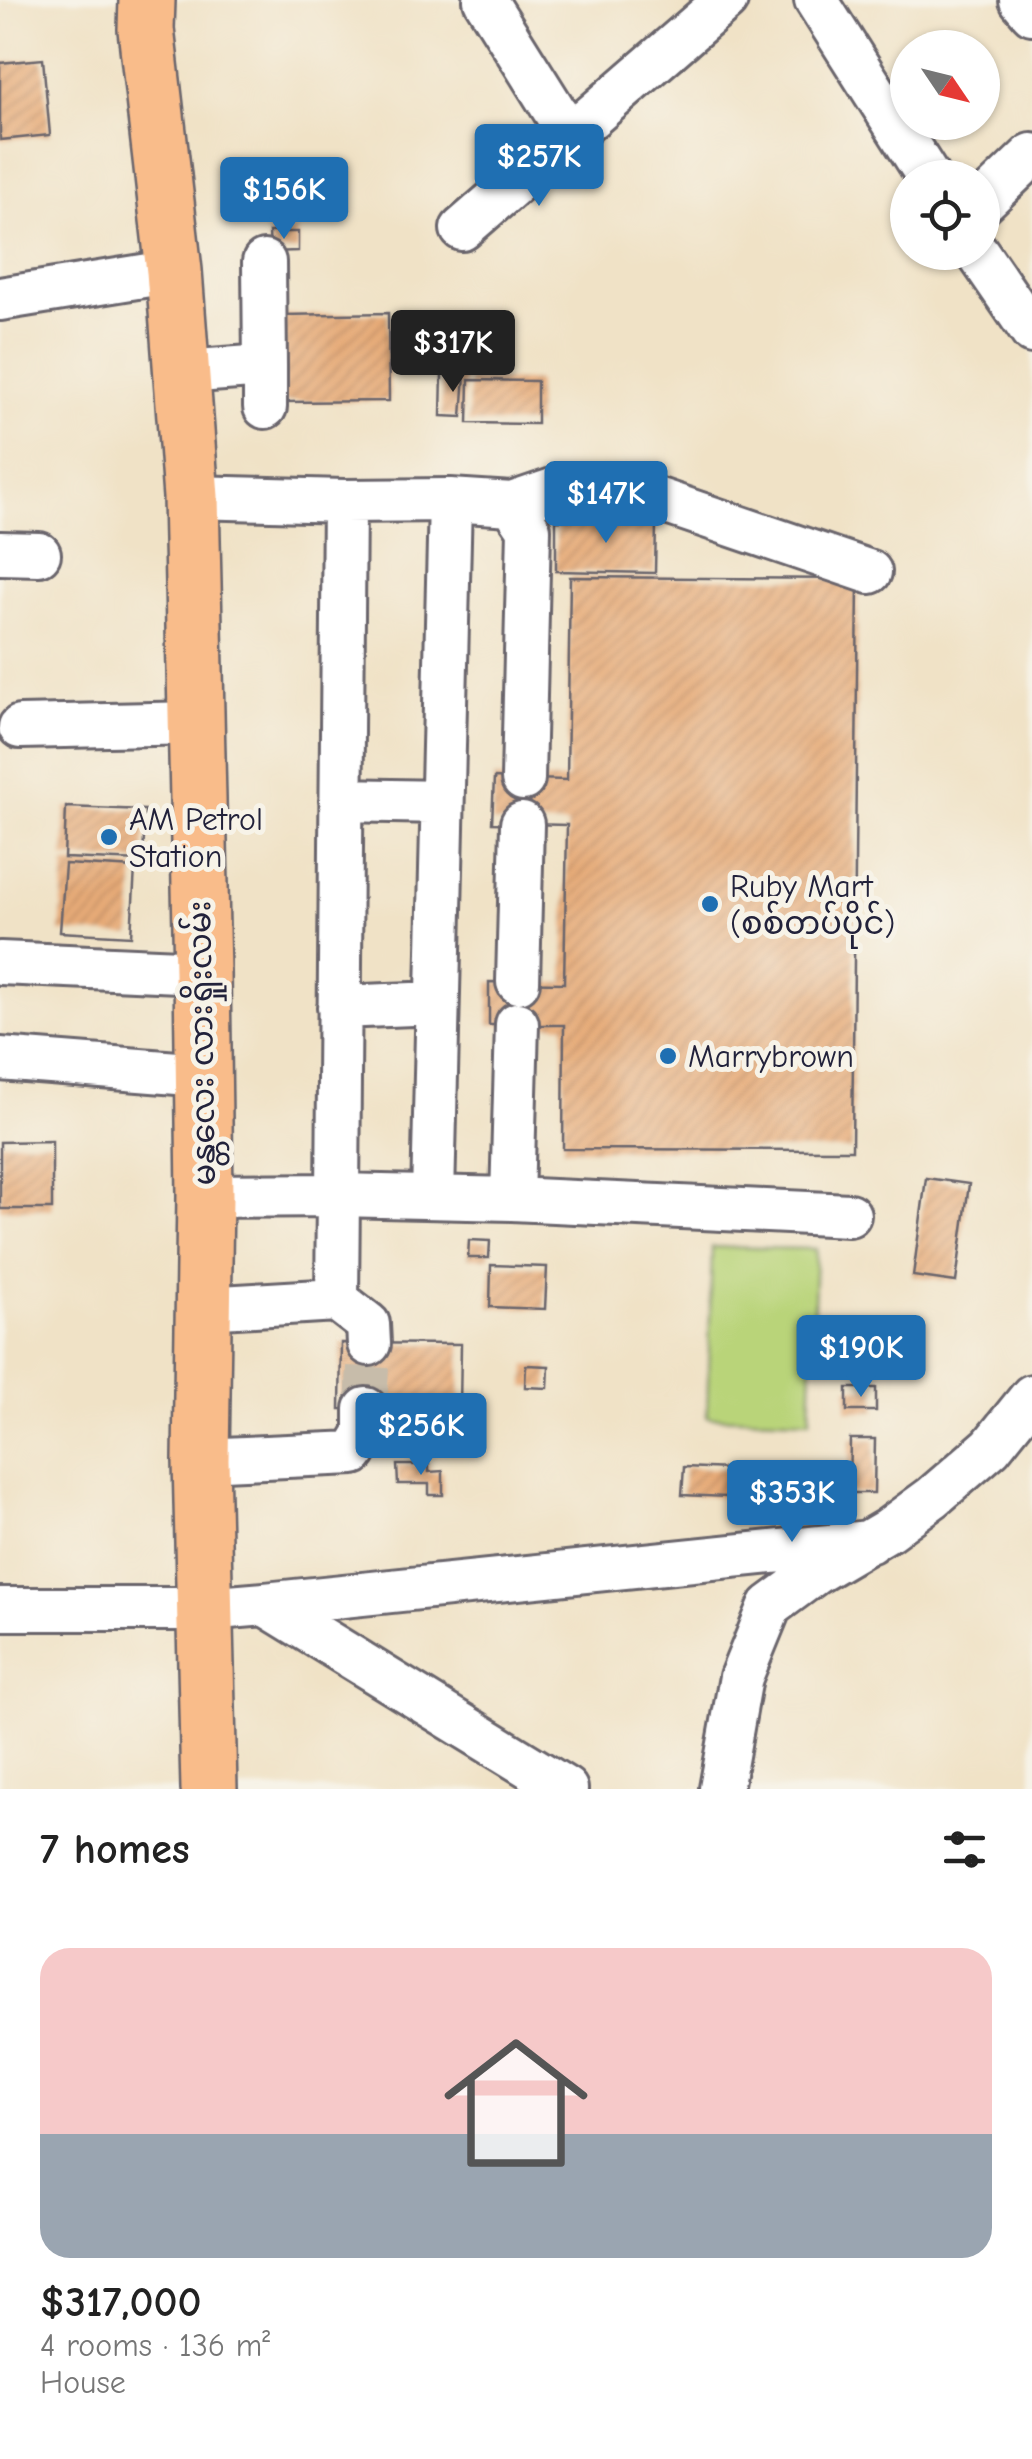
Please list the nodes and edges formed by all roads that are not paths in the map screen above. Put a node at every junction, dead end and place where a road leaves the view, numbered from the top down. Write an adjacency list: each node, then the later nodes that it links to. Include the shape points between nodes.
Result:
1 (147, 0): 14 (highway, မန္တလေး လားရှိုးလမ်း)
2 (485, 0): 7 (street)
3 (726, 0): 7 (street)
4 (816, 0): 9 (street)
5 (1020, 0): 6 (street)
6 (1032, 13)
7 (569, 134): 11 (street)
8 (1032, 155): 10 (street)
9 (917, 160)
10 (1000, 186)
11 (462, 229)
12 (264, 262): 17 (street, via 265,387)
13 (990, 270): 16 (street)
14 (174, 271): 15 (street); 17 (highway, မန္တလေး လားရှိုးလမ်း)
15 (0, 299)
16 (1032, 332)
17 (183, 372): 18 (highway, မန္တလေး လားရှိုးလမ်း)
18 (191, 497): 20 (street); 23 (highway, မန္တလေး လားရှိုးလမ်း)
19 (450, 500): 20 (street); 21 (street); 27 (street)
20 (344, 501): 26 (street)
21 (512, 504): 22 (street, via 562,487 646,496); 25 (street, via 530,529)
22 (870, 572)
23 (196, 722): 24 (street); 30 (highway, မန္တလေး လားရှိုးလမ်း)
24 (20, 727)
25 (523, 779)
26 (341, 800): 27 (street); 33 (street)
27 (442, 802): 32 (street)
28 (522, 824): 31 (street)
29 (0, 963): 30 (street)
30 (202, 972): 36 (highway, မန္တလေး လားရှိုးလမ်း)
31 (518, 982)
32 (438, 1004): 33 (street); 39 (street)
33 (340, 1007): 37 (street)
34 (517, 1024): 40 (street)
35 (0, 1060): 36 (street)
36 (203, 1075): 38 (highway, မန္တလေး လားရှိုးလမ်း)
37 (338, 1195): 38 (street); 39 (street); 42 (street)
38 (204, 1196): 43 (highway, မန္တလေး လားရှိုးလမ်း)
39 (434, 1197): 40 (street)
40 (512, 1199): 41 (street)
41 (850, 1216)
42 (337, 1300): 43 (street); 44 (street, via 368,1324)
43 (203, 1308): 47 (highway, မန္တလေး လားရှိုးလမ်း)
44 (369, 1344)
45 (1032, 1396): 48 (street, via 992,1447)
46 (366, 1409): 47 (street, via 366,1433 354,1453)
47 (202, 1460): 50 (highway, မန္တလေး လားရှိုးလမ်း)
48 (869, 1542): 49 (street); 54 (street, via 770,1606 741,1677)
49 (265, 1604): 50 (street); 53 (street)
50 (205, 1609): 51 (street); 52 (highway, မန္တလေး လားရှိုးလမ်း)
51 (0, 1610)
52 (209, 1789)
53 (566, 1789)
54 (720, 1789)

